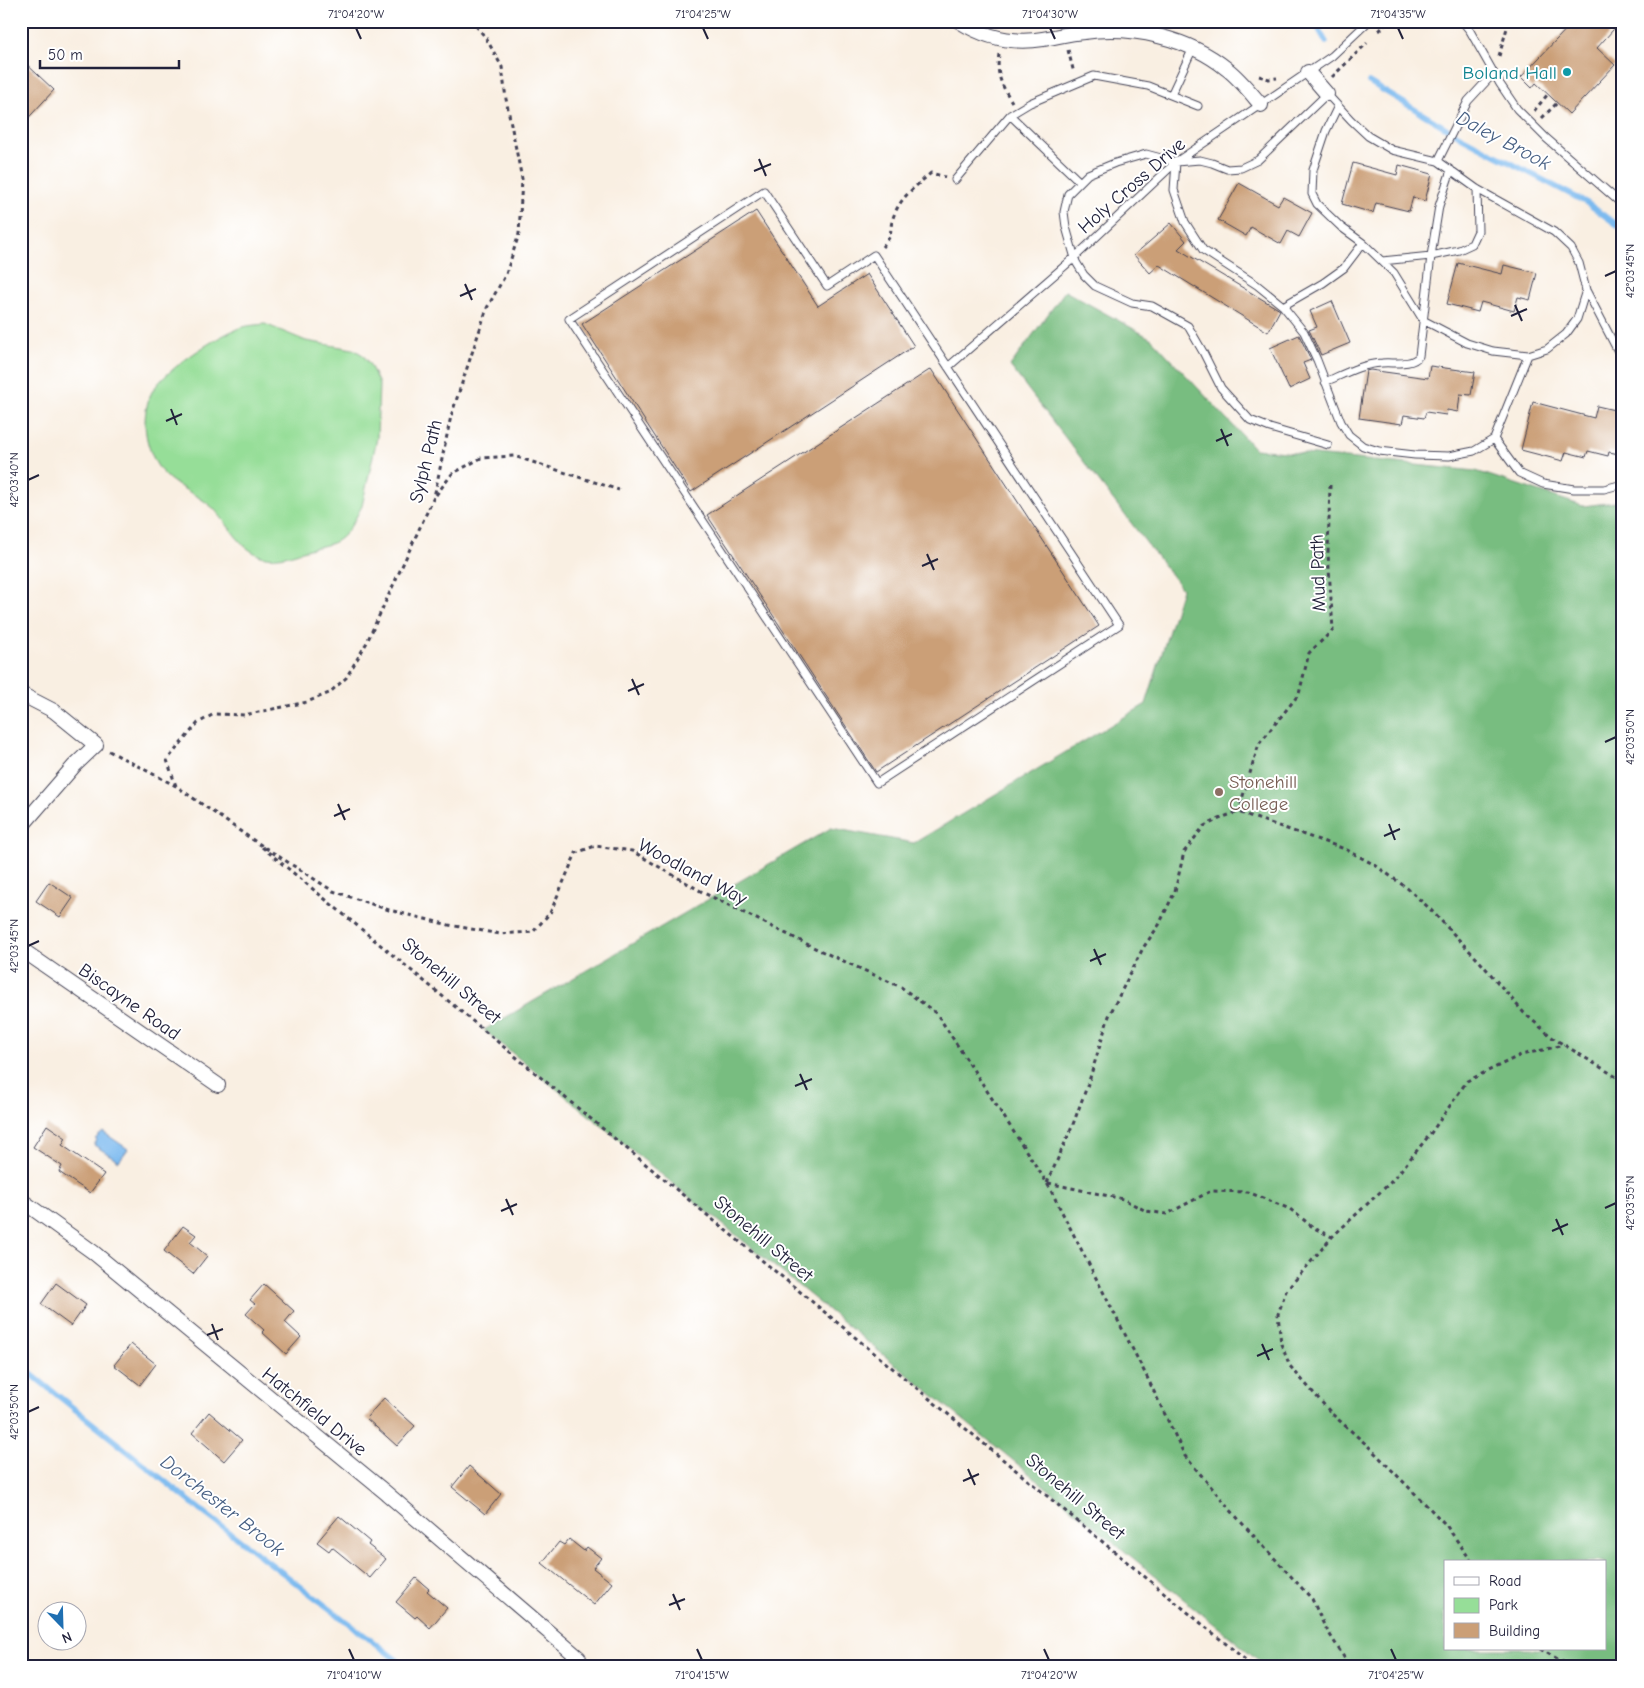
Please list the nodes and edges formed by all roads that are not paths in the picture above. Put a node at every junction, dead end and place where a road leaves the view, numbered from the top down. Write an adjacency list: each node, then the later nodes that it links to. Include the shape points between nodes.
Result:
1 (959, 21): 4 (street, via 1004,39 1040,40 1085,31 1120,31 1168,39)
2 (1369, 21): 5 (lane, Holy Cross Drive, via 1343,47)
3 (1462, 21): 6 (lane)
4 (1193, 48): 8 (lane); 9 (street, via 1227,69)
5 (1308, 72): 7 (street); 9 (lane, Holy Cross Drive)
6 (1494, 73): 13 (lane, via 1468,101); 19 (lane, via 1517,109)
7 (1325, 91): 11 (lane); 14 (lane, via 1258,160 1241,168 1227,169 1200,160)
8 (1171, 95): 10 (lane); 12 (lane, via 1148,86 1094,76)
9 (1261, 105): 14 (lane, Holy Cross Drive)
10 (1198, 106)
11 (1338, 106): 13 (lane, via 1368,136 1392,150); 20 (lane, via 1313,170 1312,194 1317,204)
12 (1014, 113): 16 (lane); 17 (lane)
13 (1438, 161): 15 (lane)
14 (1176, 162): 17 (lane, via 1146,154 1088,174); 21 (lane, Holy Cross Drive); 25 (lane, via 1174,190 1185,222 1203,250 1257,284)
15 (1451, 170): 18 (lane); 22 (lane, via 1439,206)
16 (955, 180)
17 (1080, 182): 21 (lane, via 1068,194 1064,212)
18 (1477, 189): 22 (lane, via 1478,231 1472,244); 24 (lane, via 1554,232 1571,248)
19 (1623, 205)
20 (1363, 244): 23 (lane); 25 (lane, via 1344,268)
21 (1075, 256): 29 (lane, Holy Cross Drive); 32 (lane, via 1084,275 1096,286 1132,303 1152,306 1188,326 1221,388 1250,420)
22 (1431, 256): 23 (lane); 26 (lane)
23 (1382, 261): 26 (lane)
24 (1586, 290): 27 (lane, via 1577,319 1566,334 1547,348); 28 (lane)
25 (1283, 306): 30 (lane, via 1304,332)
26 (1423, 320): 27 (lane, via 1467,343); 30 (lane, via 1419,356 1415,361 1365,365)
27 (1528, 355): 31 (lane)
28 (1623, 360)
29 (948, 367): 29 (lane, via 1119,625 876,783 569,319 764,191 827,286 874,256)
30 (1326, 382): 31 (lane, via 1340,422 1349,436 1363,446 1415,456 1450,456 1474,451)
31 (1494, 439): 33 (lane, via 1519,473 1543,484 1574,489 1604,489)
32 (1328, 445)
33 (1623, 484)
34 (21, 694): 35 (street, via 54,711 96,745)
35 (21, 827)
36 (21, 949): 37 (street, Biscayne Road)
37 (218, 1085)
38 (21, 1200): 39 (street, Hatchfield Drive, via 93,1252 385,1492)
39 (579, 1658)

